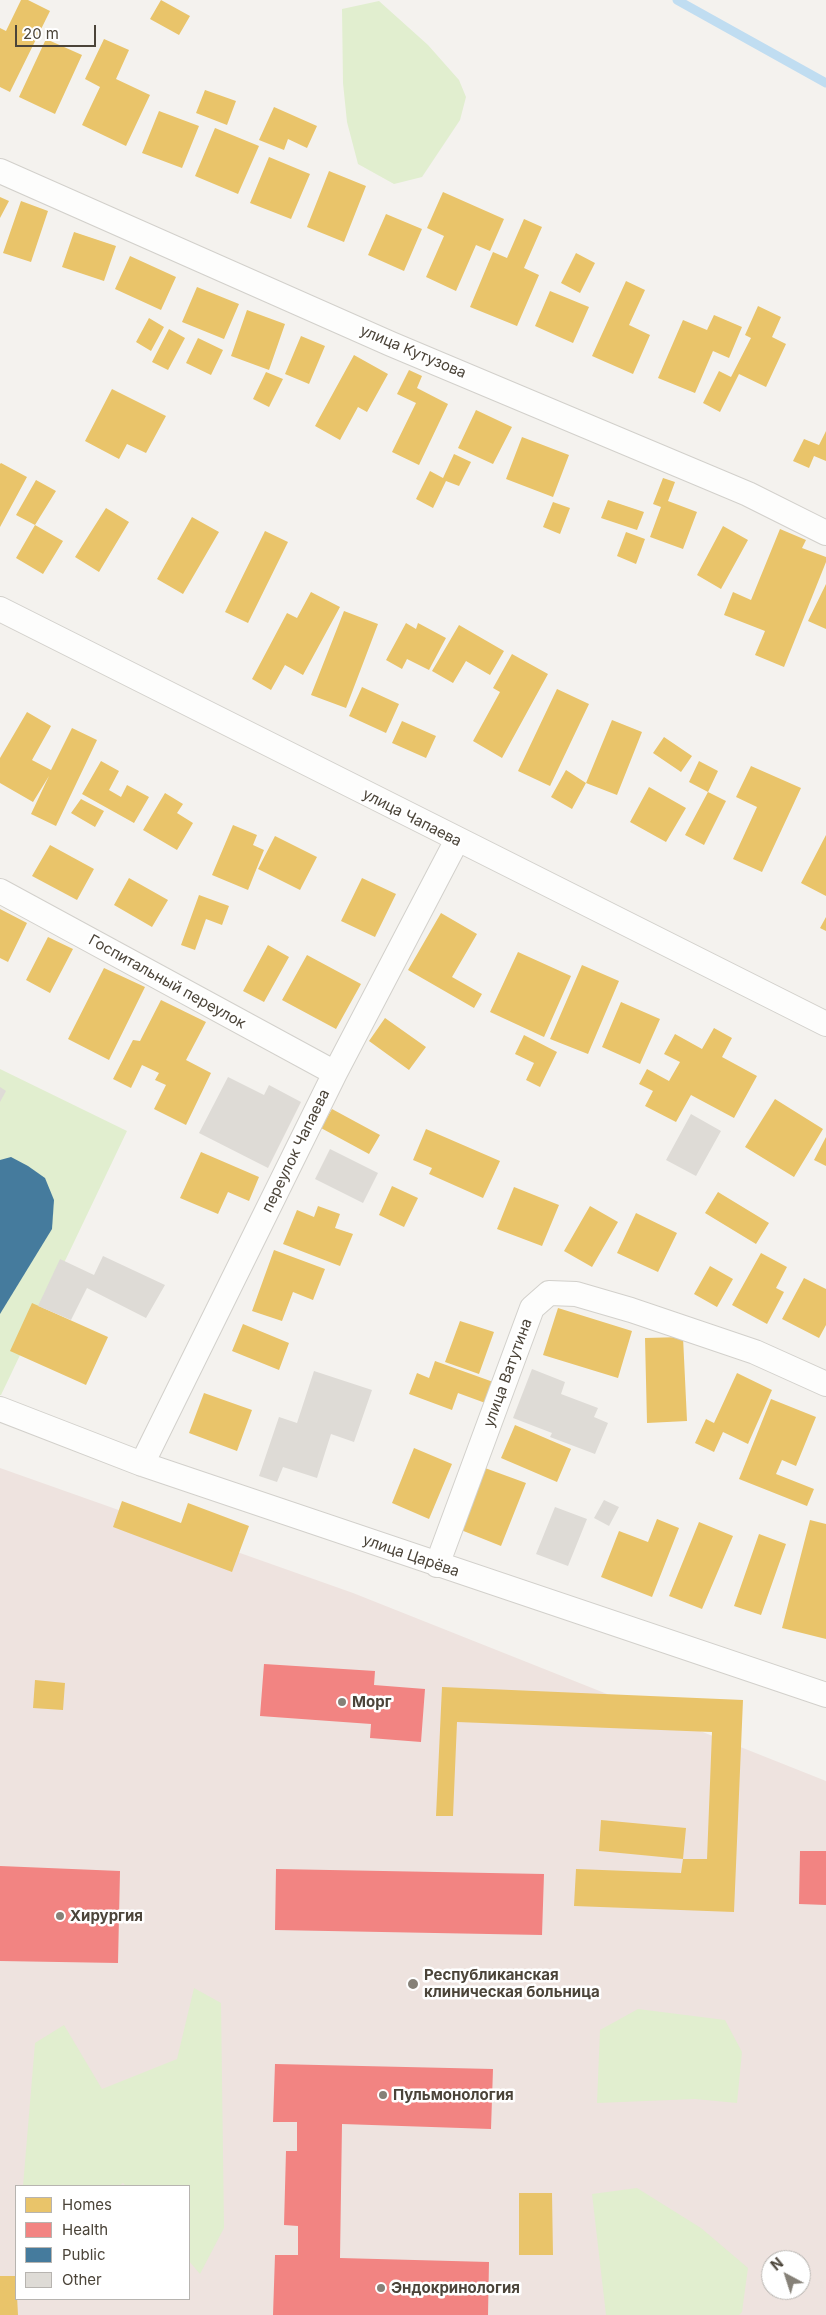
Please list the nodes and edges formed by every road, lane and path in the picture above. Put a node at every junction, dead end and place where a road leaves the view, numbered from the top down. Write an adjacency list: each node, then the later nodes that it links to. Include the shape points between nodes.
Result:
1 (0, 171): 2 (street, улица Кутузова, via 391,344 748,494)
2 (826, 533)
3 (0, 609): 4 (street, улица Чапаева)
4 (457, 840): 6 (street, улица Чапаева); 7 (street, переулок Чапаева)
5 (0, 891): 7 (street, Госпитальный переулок)
6 (826, 1024)
7 (334, 1073): 10 (street, переулок Чапаева)
8 (826, 1384): 11 (street, улица Ватутина, via 755,1352 631,1310 576,1294 549,1293 532,1308)
9 (0, 1409): 10 (street, улица Царёва)
10 (142, 1464): 11 (street, улица Царёва)
11 (437, 1565): 12 (street, улица Царёва)
12 (826, 1695)

